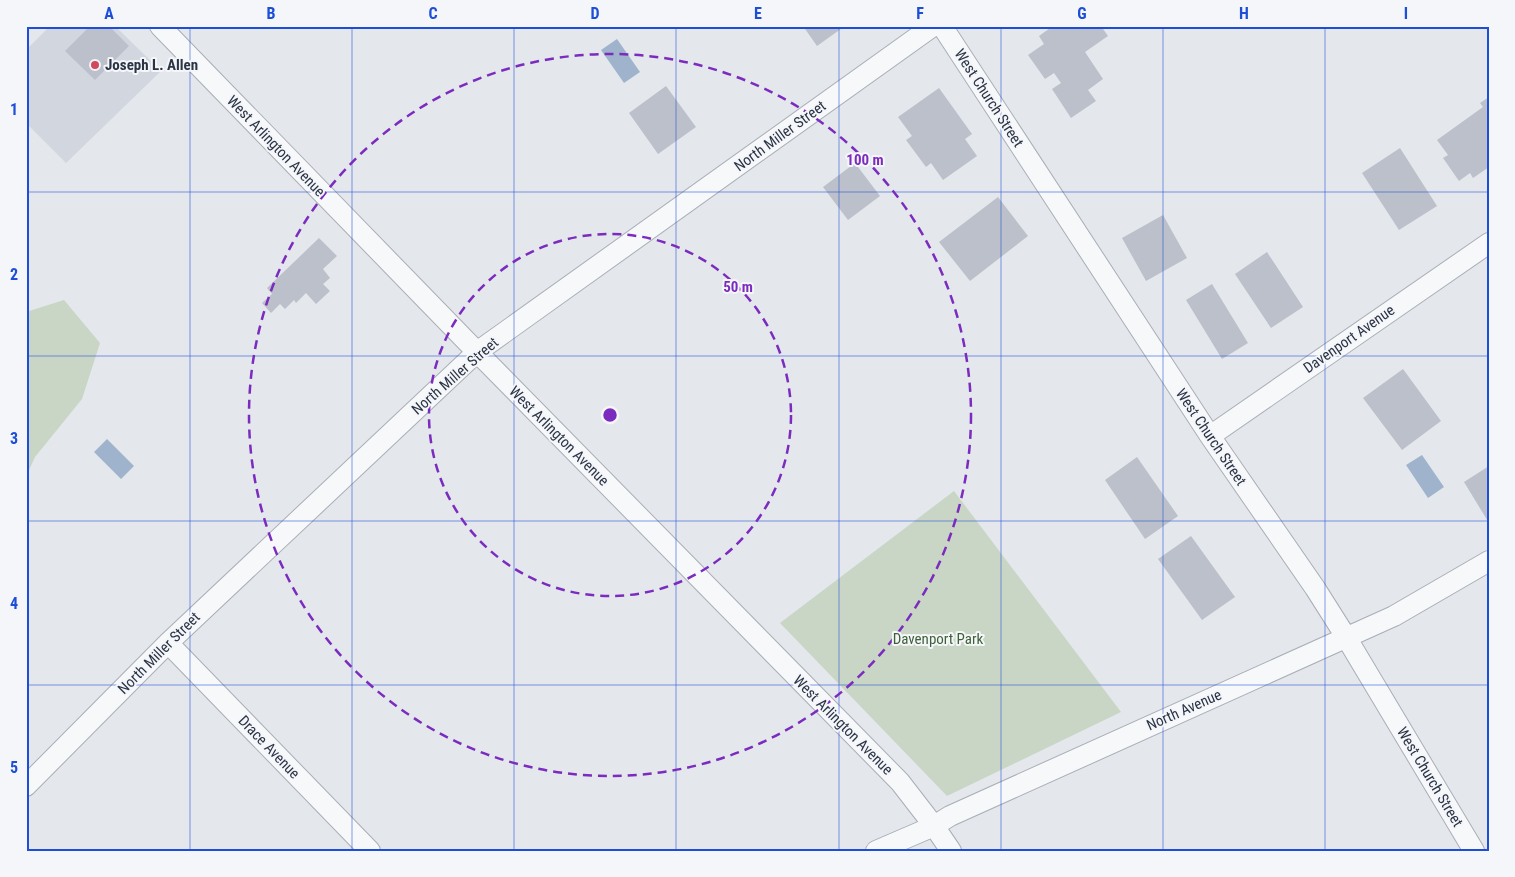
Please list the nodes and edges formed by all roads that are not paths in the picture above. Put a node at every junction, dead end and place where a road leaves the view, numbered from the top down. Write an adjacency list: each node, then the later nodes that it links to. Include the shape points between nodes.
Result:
1 (160, 26): 5 (street, West Arlington Avenue)
2 (933, 26): 5 (street, North Miller Street)
3 (942, 26): 6 (street, West Church Street)
4 (1489, 243): 6 (street, Davenport Avenue)
5 (477, 352): 9 (street, North Miller Street); 11 (street, West Arlington Avenue, via 900,782)
6 (1210, 436): 8 (street, West Church Street)
7 (1489, 561): 8 (street, North Avenue, via 1394,616)
8 (1346, 637): 11 (street, North Avenue); 15 (street, West Church Street)
9 (168, 642): 10 (street, North Miller Street); 12 (street, Drace Avenue)
10 (26, 786)
11 (934, 826): 13 (street, North Avenue); 14 (street, West Arlington Avenue)
12 (370, 851)
13 (876, 851)
14 (951, 851)
15 (1474, 851)

